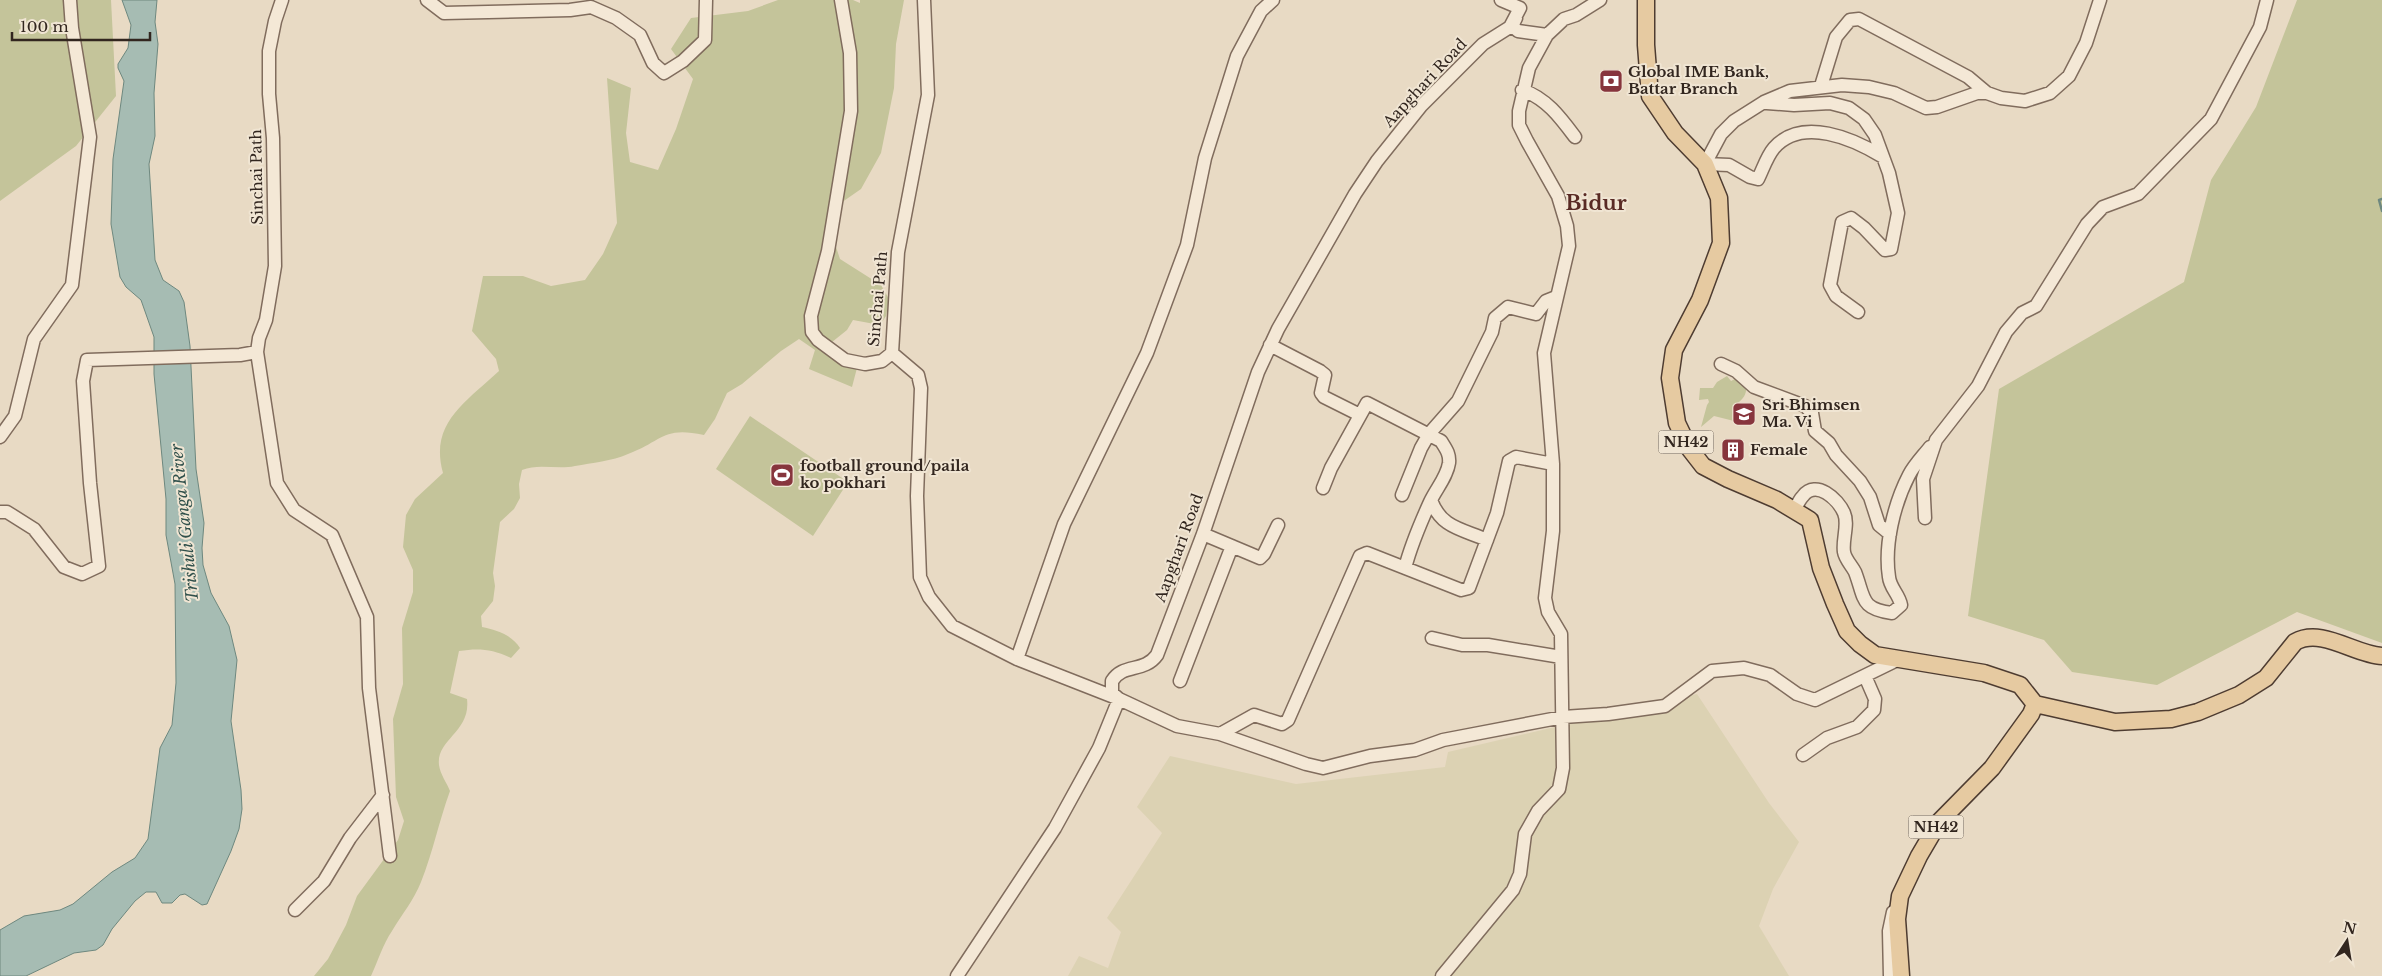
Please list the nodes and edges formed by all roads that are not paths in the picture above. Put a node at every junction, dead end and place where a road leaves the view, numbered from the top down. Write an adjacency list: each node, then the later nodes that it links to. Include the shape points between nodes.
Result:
1 (70, 0): 30 (street, via 90,137 72,285 34,339 15,416)
2 (282, 0): 25 (street, Sinchai Path, via 269,51 275,266)
3 (426, 0): 4 (street, via 444,13 591,7 640,34 653,63 664,73 683,61 705,40)
4 (706, 0)
5 (841, 0): 26 (street, Sinchai Path, via 850,54 851,111 828,250 811,316 812,332 845,360 865,364 882,361)
6 (924, 0): 26 (street, Sinchai Path, via 928,95 898,252)
7 (1273, 0): 48 (street, via 1261,11 1238,56 1206,158 1187,245 1147,353 1064,524)
8 (1500, 0): 13 (street)
9 (1600, 0): 14 (street, via 1564,19)
10 (1646, 0): 21 (main road, NH42, via 1650,96 1675,133)
11 (2100, 0): 17 (street, via 2082,51 2069,76 2050,93 2025,101 2001,98)
12 (2267, 0): 31 (street, via 2260,27 2211,119 2138,194 2103,207 2087,224 2036,306 2022,313 2006,332 1978,386)
13 (1522, 4): 14 (street, via 1512,26); 24 (street, Aapghari Road, via 1510,26 1483,44 1421,106 1377,161)
14 (1547, 35): 16 (street, via 1529,68)
15 (1821, 86): 17 (street, via 1877,89 1926,108); 17 (street, via 1836,37 1850,20 1859,20 1968,77); 18 (street, via 1790,91)
16 (1522, 90): 19 (street, via 1533,93 1556,112); 22 (street, via 1519,124 1558,196 1567,226 1569,246)
17 (1987, 92)
18 (1764, 102): 20 (street, via 1794,105 1830,103 1848,108 1864,119 1876,135); 21 (street, via 1734,120 1721,134)
19 (1575, 137)
20 (1883, 157): 21 (street, via 1850,140 1826,134 1800,133 1785,138 1773,149 1758,179 1729,165); 23 (street, via 1898,213 1891,248 1885,250 1851,218 1842,222 1830,285 1836,296)
21 (1705, 164): 36 (main road, NH42, via 1718,198 1721,243 1700,300 1674,350 1670,378 1677,423 1689,448 1703,466)
22 (1556, 297): 29 (street, via 1546,301 1536,314 1508,307 1500,312 1458,401); 32 (street, via 1544,353)
23 (1858, 312)
24 (1270, 345): 28 (street, via 1320,371 1325,375 1321,393 1324,397); 40 (street, Aapghari Road)
25 (257, 352): 37 (street, via 88,360 83,381 99,566 82,574 64,567 34,529 7,512); 57 (street, via 277,483 294,510 332,534 367,617 369,688)
26 (892, 353): 48 (street, via 918,374 921,388 916,472 920,577 929,597 952,626)
27 (1721, 364): 41 (street, via 1736,371 1754,387 1805,406 1812,413 1815,431 1829,442 1836,456 1860,481 1870,498 1878,525)
28 (1360, 415): 29 (street, via 1367,403); 33 (street)
29 (1429, 434): 34 (street); 35 (street, via 1442,442 1449,461 1447,472)
30 (0, 437)
31 (1936, 440): 38 (street, via 1923,479); 41 (street, via 1910,474 1896,507)
32 (1553, 464): 42 (street, via 1516,457 1509,461); 47 (street, via 1553,531 1545,598 1548,612 1560,634)
33 (1323, 488)
34 (1402, 495)
35 (1431, 500): 42 (street, via 1436,514 1449,525); 44 (street, via 1410,546)
36 (1795, 510): 41 (street, via 1803,495 1813,489 1826,491 1837,502 1845,515 1844,553 1864,599 1875,611 1892,613 1901,605 1900,595 1889,577); 49 (main road, NH42, via 1810,520 1821,568 1847,631 1875,655)
37 (0, 512)
38 (1925, 518)
39 (1278, 525): 43 (street, via 1260,558)
40 (1203, 534): 43 (street); 52 (street, Aapghari Road, via 1157,655 1148,665 1120,671 1112,681 1112,692)
41 (1890, 534)
42 (1488, 540): 44 (street, via 1469,588 1460,590)
43 (1232, 546): 51 (street)
44 (1405, 568): 55 (street, via 1367,553 1360,556 1288,720 1282,724 1254,716)
45 (1432, 638): 47 (street)
46 (2382, 656): 53 (main road, via 2326,640 2301,639 2266,678 2223,702 2171,719 2115,722)
47 (1561, 657): 54 (street)
48 (1017, 659): 52 (street)
49 (1899, 659): 50 (street); 53 (main road, NH42, via 1984,673 2020,685)
50 (1865, 676): 54 (street, via 1815,700 1797,694 1770,675 1744,668 1712,671 1665,706); 56 (street, via 1875,700 1874,710 1856,727 1828,738)
51 (1180, 681)
52 (1119, 699): 55 (street, via 1177,726); 61 (street, via 1099,748 1055,828)
53 (2035, 704): 59 (main road, NH42, via 1992,768 1939,822)
54 (1563, 717): 55 (street, via 1323,768); 62 (street, via 1563,768 1559,789 1538,811 1525,834 1520,874 1513,890)
55 (1220, 734)
56 (1803, 755)
57 (382, 795): 58 (street); 60 (street, via 350,838 324,882)
58 (390, 856)
59 (1900, 896): 63 (street, via 1890,918); 64 (main road, NH42, via 1897,920)
60 (295, 910)
61 (957, 976)
62 (1442, 976)
63 (1890, 976)
64 (1902, 976)

